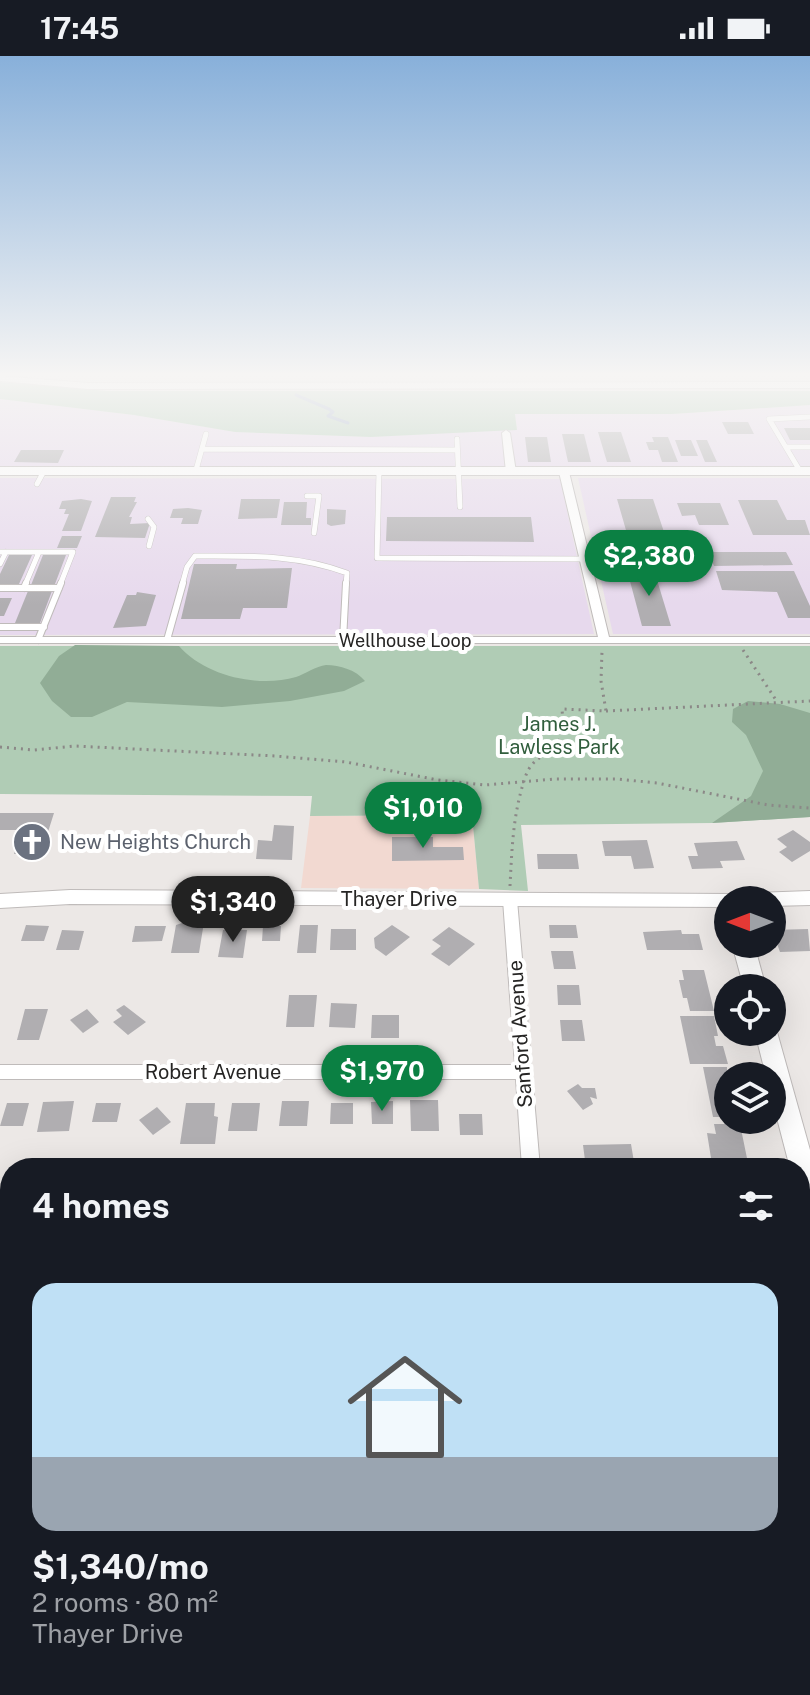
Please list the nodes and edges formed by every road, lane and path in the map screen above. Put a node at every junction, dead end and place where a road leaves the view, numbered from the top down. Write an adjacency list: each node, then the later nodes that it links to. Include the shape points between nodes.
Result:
1 (201, 452): 5 (lane)
2 (457, 452): 8 (lane)
3 (508, 452): 10 (street)
4 (790, 452): 9 (lane)
5 (196, 470): 6 (street, via 41,477); 7 (street)
6 (0, 471)
7 (379, 471): 8 (street); 19 (lane, via 377,558)
8 (459, 471): 10 (street); 13 (lane)
9 (805, 471): 11 (street)
10 (511, 472): 11 (street)
11 (564, 472): 19 (street)
12 (307, 496): 15 (lane, via 319,496)
13 (460, 507)
14 (148, 519): 16 (lane, via 154,527)
15 (314, 533)
16 (149, 546)
17 (3, 552): 18 (lane); 20 (lane)
18 (39, 552): 22 (lane); 23 (lane, via 73,552)
19 (585, 559): 30 (street)
20 (0, 564)
21 (0, 588): 22 (lane)
22 (24, 588): 23 (lane)
23 (59, 588): 25 (lane)
24 (0, 627): 25 (lane)
25 (44, 627): 27 (lane)
26 (0, 640): 27 (street, Wellhouse Loop)
27 (38, 640): 28 (street, Wellhouse Loop)
28 (167, 640): 29 (street, Wellhouse Loop); 29 (lane, via 187,567 195,556 249,556 319,560 347,573)
29 (343, 640): 30 (street, Wellhouse Loop)
30 (604, 640): 31 (street, Wellhouse Loop); 35 (path, via 599,689)
31 (741, 640): 32 (street, Wellhouse Loop); 33 (path)
32 (810, 640)
33 (776, 700): 34 (path); 35 (path)
34 (810, 701)
35 (606, 711): 37 (path, via 562,709 559,744 528,770)
36 (0, 747): 37 (path, via 275,756 485,785)
37 (524, 782): 38 (path, via 617,779); 40 (path, via 514,815)
38 (810, 808)
39 (0, 889): 41 (street, Thayer Drive)
40 (510, 895): 41 (street, Thayer Drive); 44 (street, Thayer Drive); 48 (street, Sanford Avenue)
41 (70, 897): 45 (street, Thayer Drive)
42 (810, 898): 43 (street)
43 (786, 899)
44 (714, 900)
45 (0, 901)
46 (770, 1046): 50 (street)
47 (0, 1072): 48 (street, Robert Avenue)
48 (522, 1072): 49 (street, Sanford Avenue)
49 (530, 1158)
50 (800, 1158)

